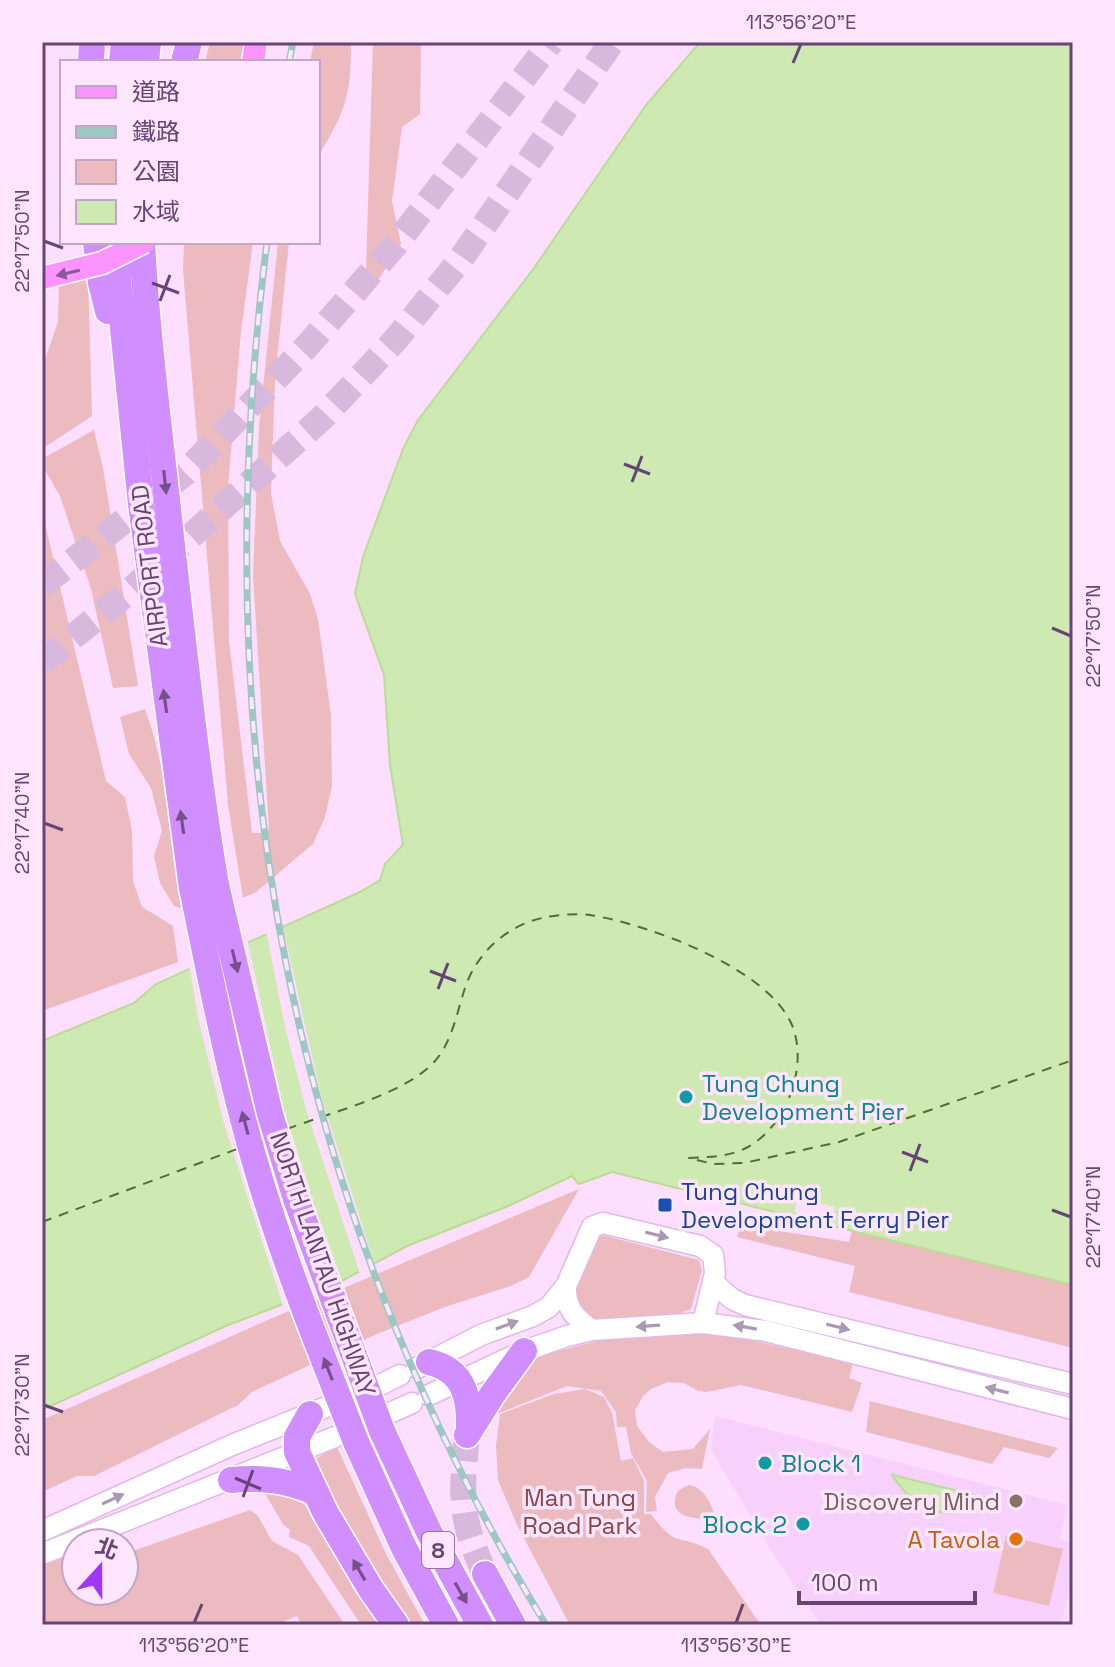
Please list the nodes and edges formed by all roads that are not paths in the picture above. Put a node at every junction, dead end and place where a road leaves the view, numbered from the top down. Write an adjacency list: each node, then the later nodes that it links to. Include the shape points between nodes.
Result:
1 (96, 244): 8 (highway)
2 (118, 244): 8 (highway, AIRPORT ROAD)
3 (139, 244): 6 (main road, one-way to 6, bridge, via 102,263)
4 (143, 244): 7 (highway, AIRPORT ROAD)
5 (161, 244): 7 (highway)
6 (42, 278)
7 (152, 354): 9 (highway, AIRPORT ROAD, one-way to 9, via 198,767)
8 (129, 392): 9 (highway, AIRPORT ROAD, one-way to 8, via 160,659)
9 (204, 887): 21 (highway, NORTH LANTAU HIGHWAY, one-way to 21, bridge, via 296,1199); 22 (highway, NORTH LANTAU HIGHWAY, one-way to 9, bridge, via 243,1119 217,1014)
10 (714, 1283): 11 (main road, one-way to 10, via 592,1227 603,1223 707,1249 716,1260); 12 (main road); 17 (main road, one-way to 17, via 745,1305)
11 (566, 1286): 13 (main road, via 571,1311); 15 (main road, one-way to 11, via 541,1312)
12 (703, 1323): 13 (main road, one-way to 13); 19 (main road, one-way to 12, via 766,1331)
13 (592, 1330): 14 (main road)
14 (524, 1351): 16 (main road); 16 (highway, via 468,1433 469,1402)
15 (415, 1368): 16 (highway, via 446,1368); 18 (main road)
16 (460, 1381): 21 (main road)
17 (1073, 1384)
18 (380, 1385)
19 (1073, 1409)
20 (317, 1411): 23 (highway, via 297,1437); 26 (main road, one-way to 20)
21 (387, 1422): 31 (highway, NORTH LANTAU HIGHWAY / 8, one-way to 31, via 447,1567)
22 (346, 1440): 23 (main road); 30 (highway, NORTH LANTAU HIGHWAY / 8)
23 (297, 1452): 24 (main road); 25 (highway)
24 (231, 1480): 25 (highway, via 282,1480); 27 (main road)
25 (316, 1493): 29 (highway, one-way to 25)
26 (42, 1531)
27 (42, 1554)
28 (485, 1574): 32 (highway)
29 (396, 1625)
30 (446, 1625)
31 (480, 1625)
32 (513, 1625)

